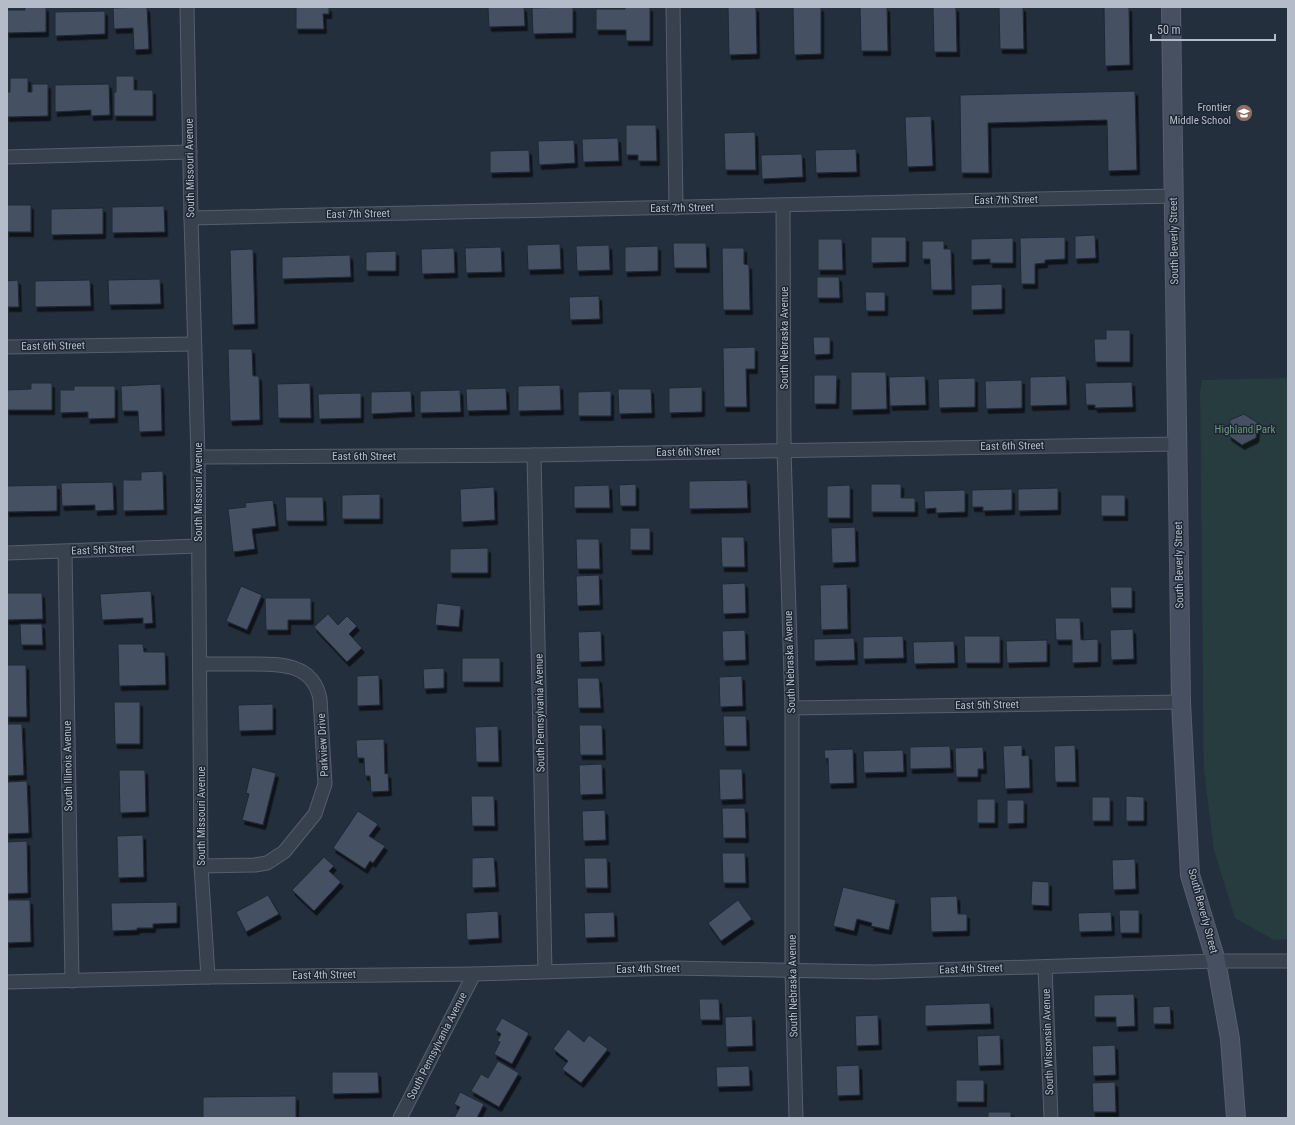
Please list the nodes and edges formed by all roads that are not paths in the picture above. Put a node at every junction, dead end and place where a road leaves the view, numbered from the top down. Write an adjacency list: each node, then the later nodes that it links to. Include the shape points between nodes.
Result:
1 (187, 7): 4 (street, South Missouri Avenue)
2 (673, 7): 8 (street)
3 (1171, 7): 6 (main road, South Beverly Street)
4 (190, 152): 5 (street); 9 (street, South Missouri Avenue)
5 (7, 157)
6 (1174, 196): 7 (street, East 7th Street); 12 (main road, South Beverly Street)
7 (783, 205): 8 (street, East 7th Street); 13 (street, South Nebraska Avenue)
8 (676, 208): 9 (street, East 7th Street)
9 (191, 218): 10 (street, South Missouri Avenue)
10 (194, 344): 11 (street, East 6th Street); 15 (street, South Missouri Avenue)
11 (7, 347)
12 (1177, 444): 13 (street, East 6th Street); 20 (main road, South Beverly Street)
13 (784, 450): 14 (street, East 6th Street); 21 (street, South Nebraska Avenue)
14 (534, 455): 15 (street, East 6th Street); 26 (street, South Pennsylvania Avenue)
15 (198, 457): 16 (street, South Missouri Avenue)
16 (198, 546): 17 (street, East 5th Street); 19 (street, South Missouri Avenue)
17 (65, 552): 18 (street, East 5th Street); 30 (street, South Illinois Avenue)
18 (7, 553)
19 (201, 664): 22 (street, South Missouri Avenue); 22 (street, Parkview Drive, via 274,664 291,666 303,671 318,689 320,699 325,784 315,814 284,852 267,863)
20 (1181, 702): 21 (street, East 5th Street); 23 (main road, South Beverly Street, via 1190,875)
21 (792, 708): 27 (street, South Nebraska Avenue)
22 (201, 866): 29 (street, South Missouri Avenue)
23 (1216, 961): 24 (street, East 4th Street); 25 (street, East 4th Street); 35 (main road, South Beverly Street, via 1230,1039)
24 (1288, 961)
25 (1045, 967): 27 (street, East 4th Street, via 874,972); 34 (street, South Wisconsin Avenue)
26 (545, 971): 27 (street, East 4th Street, via 672,968); 28 (street, East 4th Street)
27 (792, 971): 33 (street, South Nebraska Avenue)
28 (474, 974): 29 (street, East 4th Street); 32 (street, South Pennsylvania Avenue)
29 (208, 977): 30 (street, East 4th Street)
30 (72, 981): 31 (street, East 4th Street)
31 (7, 982)
32 (400, 1118)
33 (796, 1118)
34 (1051, 1118)
35 (1236, 1118)

